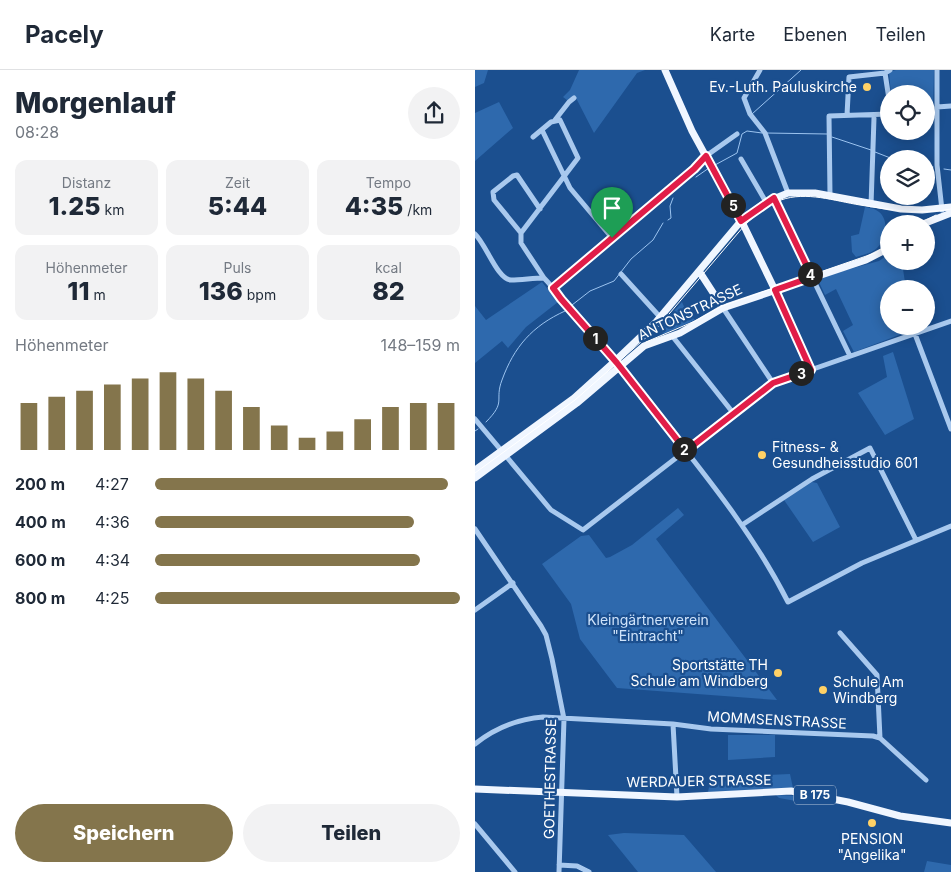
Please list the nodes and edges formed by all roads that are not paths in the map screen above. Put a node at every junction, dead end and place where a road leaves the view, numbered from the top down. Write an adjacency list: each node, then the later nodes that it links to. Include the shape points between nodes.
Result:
1 (665, 70): 16 (main road)
2 (759, 70): 19 (street, via 744,98 750,114 765,134)
3 (937, 70): 8 (street)
4 (888, 72): 5 (street); 10 (street, via 849,78)
5 (888, 85)
6 (574, 98): 12 (street)
7 (951, 106): 8 (street)
8 (937, 110): 27 (street, via 937,165)
9 (880, 114): 10 (street)
10 (847, 115): 20 (street, via 829,116)
11 (874, 118): 23 (street)
12 (555, 120): 13 (street); 18 (street, via 563,124 578,158)
13 (542, 130): 15 (street); 18 (street)
14 (737, 134): 16 (street)
15 (533, 137)
16 (708, 159): 30 (main road); 33 (street)
17 (741, 159): 22 (street)
18 (565, 177): 25 (street); 33 (street, via 580,201)
19 (788, 193): 20 (main road); 21 (main road)
20 (831, 195): 23 (main road)
21 (774, 198): 22 (main road); 37 (street)
22 (766, 202): 30 (main road)
23 (871, 204): 26 (main road)
24 (951, 206): 27 (main road)
25 (540, 209): 31 (street); 31 (street, via 517,175 493,192 494,200)
26 (922, 210): 27 (main road); 28 (main road)
27 (946, 212): 29 (main road)
28 (925, 215)
29 (935, 218)
30 (741, 221): 35 (main road); 40 (main road)
31 (521, 232): 38 (street, via 521,243)
32 (475, 234): 38 (street, via 505,278)
33 (612, 238): 39 (street)
34 (880, 253): 37 (main road, ANTONSTRASSE)
35 (699, 271): 41 (main road); 42 (main road)
36 (621, 274): 42 (street)
37 (812, 277): 40 (main road, ANTONSTRASSE); 48 (street)
38 (544, 278): 39 (street)
39 (553, 288): 49 (street)
40 (775, 290): 41 (main road, ANTONSTRASSE); 50 (street)
41 (723, 308): 47 (main road, ANTONSTRASSE); 51 (street)
42 (660, 317): 49 (main road)
43 (951, 321): 44 (street)
44 (935, 327)
45 (912, 335): 48 (street)
46 (915, 335): 54 (street)
47 (673, 336): 49 (main road, ANTONSTRASSE, via 644,346); 52 (street)
48 (850, 356): 50 (street)
49 (617, 363): 55 (street); 56 (main road)
50 (811, 370): 51 (street)
51 (773, 383): 52 (street)
52 (734, 414): 55 (street)
53 (475, 419): 56 (street)
54 (951, 429)
55 (686, 451): 56 (street, via 581,530 551,510); 59 (street)
56 (503, 452): 57 (main road); 58 (main road)
57 (475, 470)
58 (475, 478)
59 (743, 525): 62 (street, via 771,567 788,602 860,564); 62 (street, via 812,479 870,448)
60 (951, 526): 62 (street)
61 (475, 529): 63 (street, GOETHESTRASSE)
62 (916, 540)
63 (513, 583): 64 (street); 66 (street, GOETHESTRASSE, via 546,635)
64 (475, 610)
65 (840, 633): 68 (street, via 877,676)
66 (564, 718): 67 (street, MOMMSENSTRASSE); 69 (street, MOMMSENSTRASSE, via 535,718 509,724); 72 (street, GOETHESTRASSE)
67 (673, 724): 68 (street, MOMMSENSTRASSE); 73 (street)
68 (880, 738): 70 (street)
69 (475, 744)
70 (926, 780)
71 (475, 789): 72 (main road, WERDAUER STRASSE / B 175)
72 (561, 793): 73 (main road, WERDAUER STRASSE / B 175); 76 (street, GOETHESTRASSE)
73 (677, 797): 74 (main road, WERDAUER STRASSE / B 175, via 791,791 900,816)
74 (951, 823)
75 (475, 824): 77 (street)
76 (559, 865): 78 (street, GOETHESTRASSE); 79 (street, via 577,866)
77 (515, 872)
78 (559, 872)
79 (589, 872)

